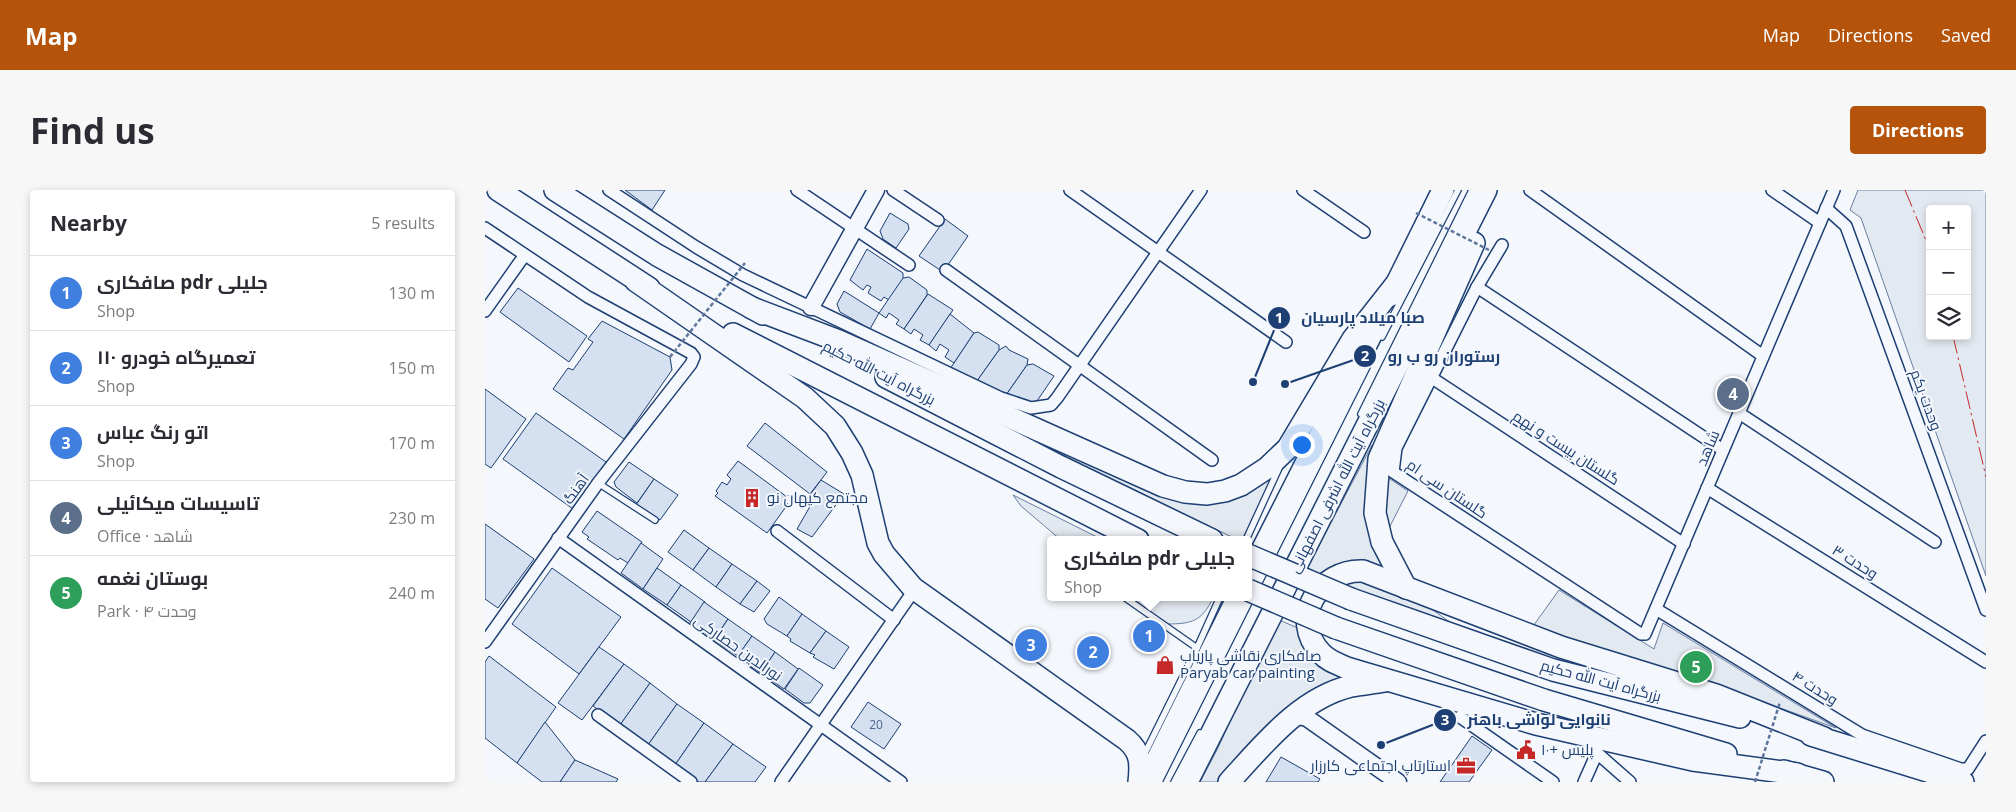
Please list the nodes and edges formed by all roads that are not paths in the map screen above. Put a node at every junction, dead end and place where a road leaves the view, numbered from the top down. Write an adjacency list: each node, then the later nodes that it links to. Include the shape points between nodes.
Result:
1 (498, 190): 29 (highway)
2 (609, 190): 32 (street, via 743,275)
3 (797, 190): 22 (street)
4 (876, 190): 22 (street)
5 (893, 190): 19 (street)
6 (1070, 190): 25 (street)
7 (1201, 190): 25 (street)
8 (1303, 190): 23 (street)
9 (1443, 190): 30 (highway)
10 (1458, 190): 36 (lane)
11 (1472, 190): 42 (lane)
12 (1486, 190): 93 (highway, بزرگراه آیت الله اشرفی اصفهانی)
13 (1491, 190): 60 (highway, via 1471,252 1379,459 1375,513 1382,542)
14 (1530, 190): 37 (street)
15 (1772, 190): 20 (street)
16 (1834, 190): 18 (street, شاهد)
17 (556, 191): 33 (highway, بزرگراه آیت الله حکیم)
18 (1826, 208): 20 (street, شاهد); 71 (street, وحدت یکم, via 1846,226)
19 (938, 220)
20 (1820, 223): 37 (street, شاهد)
21 (485, 228): 26 (street)
22 (854, 230): 27 (street); 32 (street)
23 (1364, 232)
24 (1502, 245): 31 (street, گلستان سی ام)
25 (1158, 252): 35 (street); 39 (street)
26 (524, 256): 34 (street); 46 (street, آهنگ, via 588,297 691,352 694,357)
27 (909, 265)
28 (946, 270): 39 (street)
29 (636, 281): 50 (highway, via 779,358); 87 (highway, via 805,398 823,414 852,453 861,475 873,530 883,554 913,588 1127,740 1135,747)
30 (1397, 283): 43 (highway, via 1353,339); 58 (highway)
31 (1477, 287): 40 (street, گلستان سی ام); 44 (street)
32 (811, 307): 39 (street, via 1001,398 1031,408 1051,405)
33 (752, 308): 43 (highway, via 839,341 1177,490 1207,494 1241,486); 51 (highway, بزرگراه آیت الله حکیم, via 1061,467)
34 (485, 311)
35 (1286, 342)
36 (1379, 342)
37 (1763, 356): 41 (street, شاهد)
38 (1371, 359): 64 (lane)
39 (1079, 365): 45 (street)
40 (1432, 378): 55 (street, گلستان بیست و نهم); 73 (street, گلستان سی ام, via 1397,448 1393,472)
41 (1739, 413): 44 (street, شاهد); 54 (street)
42 (1360, 417)
43 (1288, 448): 52 (lane)
44 (1723, 450): 47 (street, شاهد)
45 (1212, 460)
46 (598, 483): 48 (lane); 53 (street, آهنگ)
47 (1707, 488): 55 (street, شاهد); 76 (street, وحدت ۳)
48 (655, 520)
49 (777, 531): 72 (street)
50 (1130, 536)
51 (1205, 536)
52 (1248, 536)
53 (558, 538): 74 (street, آهنگ); 81 (street, نورالدین حصارکی)
54 (1935, 542)
55 (1684, 544): 69 (street, شاهد)
56 (1252, 557): 83 (highway, بزرگراه آیت الله حکیم, bridge, via 1351,599 1553,670)
57 (1286, 565): 59 (lane)
58 (1252, 570)
59 (1281, 574)
60 (1406, 588): 77 (highway, via 1363,571 1349,570 1335,575 1318,590 1310,608 1308,626 1311,640 1321,653 1339,665); 83 (highway, via 1561,647 1715,695)
61 (1252, 592): 85 (highway, bridge, via 1336,628 1544,700)
62 (1273, 592): 70 (lane)
63 (910, 596): 72 (street)
64 (1252, 597)
65 (1130, 601): 75 (lane)
66 (1217, 601): 75 (lane)
67 (1236, 601): 87 (highway)
68 (1250, 601): 91 (lane)
69 (1656, 609): 73 (street, شاهد); 86 (street, وحدت ۴, via 1862,735 1961,769)
70 (1264, 610)
71 (1986, 610)
72 (894, 620): 81 (street)
73 (1645, 634)
74 (485, 642)
75 (1197, 648): 87 (lane)
76 (1986, 662)
77 (1393, 680): 79 (highway, via 1350,686 1318,700); 85 (highway, via 1536,724 1693,760)
78 (598, 715): 88 (street)
79 (1295, 716): 94 (highway); 95 (street, via 1307,718)
80 (1460, 718): 96 (street)
81 (823, 726): 89 (street); 90 (street, نورالدین حصارکی)
82 (1201, 730): 92 (lane)
83 (1824, 738): 86 (highway, بزرگراه آیت الله حکیم)
84 (1986, 741): 86 (street)
85 (1797, 774): 99 (highway)
86 (1965, 775)
87 (1142, 776)
88 (691, 782)
89 (781, 782)
90 (901, 782)
91 (1159, 782)
92 (1175, 782)
93 (1187, 782)
94 (1229, 782)
95 (1398, 782)
96 (1553, 782)
97 (1584, 782): 98 (street, via 1597,753)
98 (1630, 782)
99 (1823, 782)

